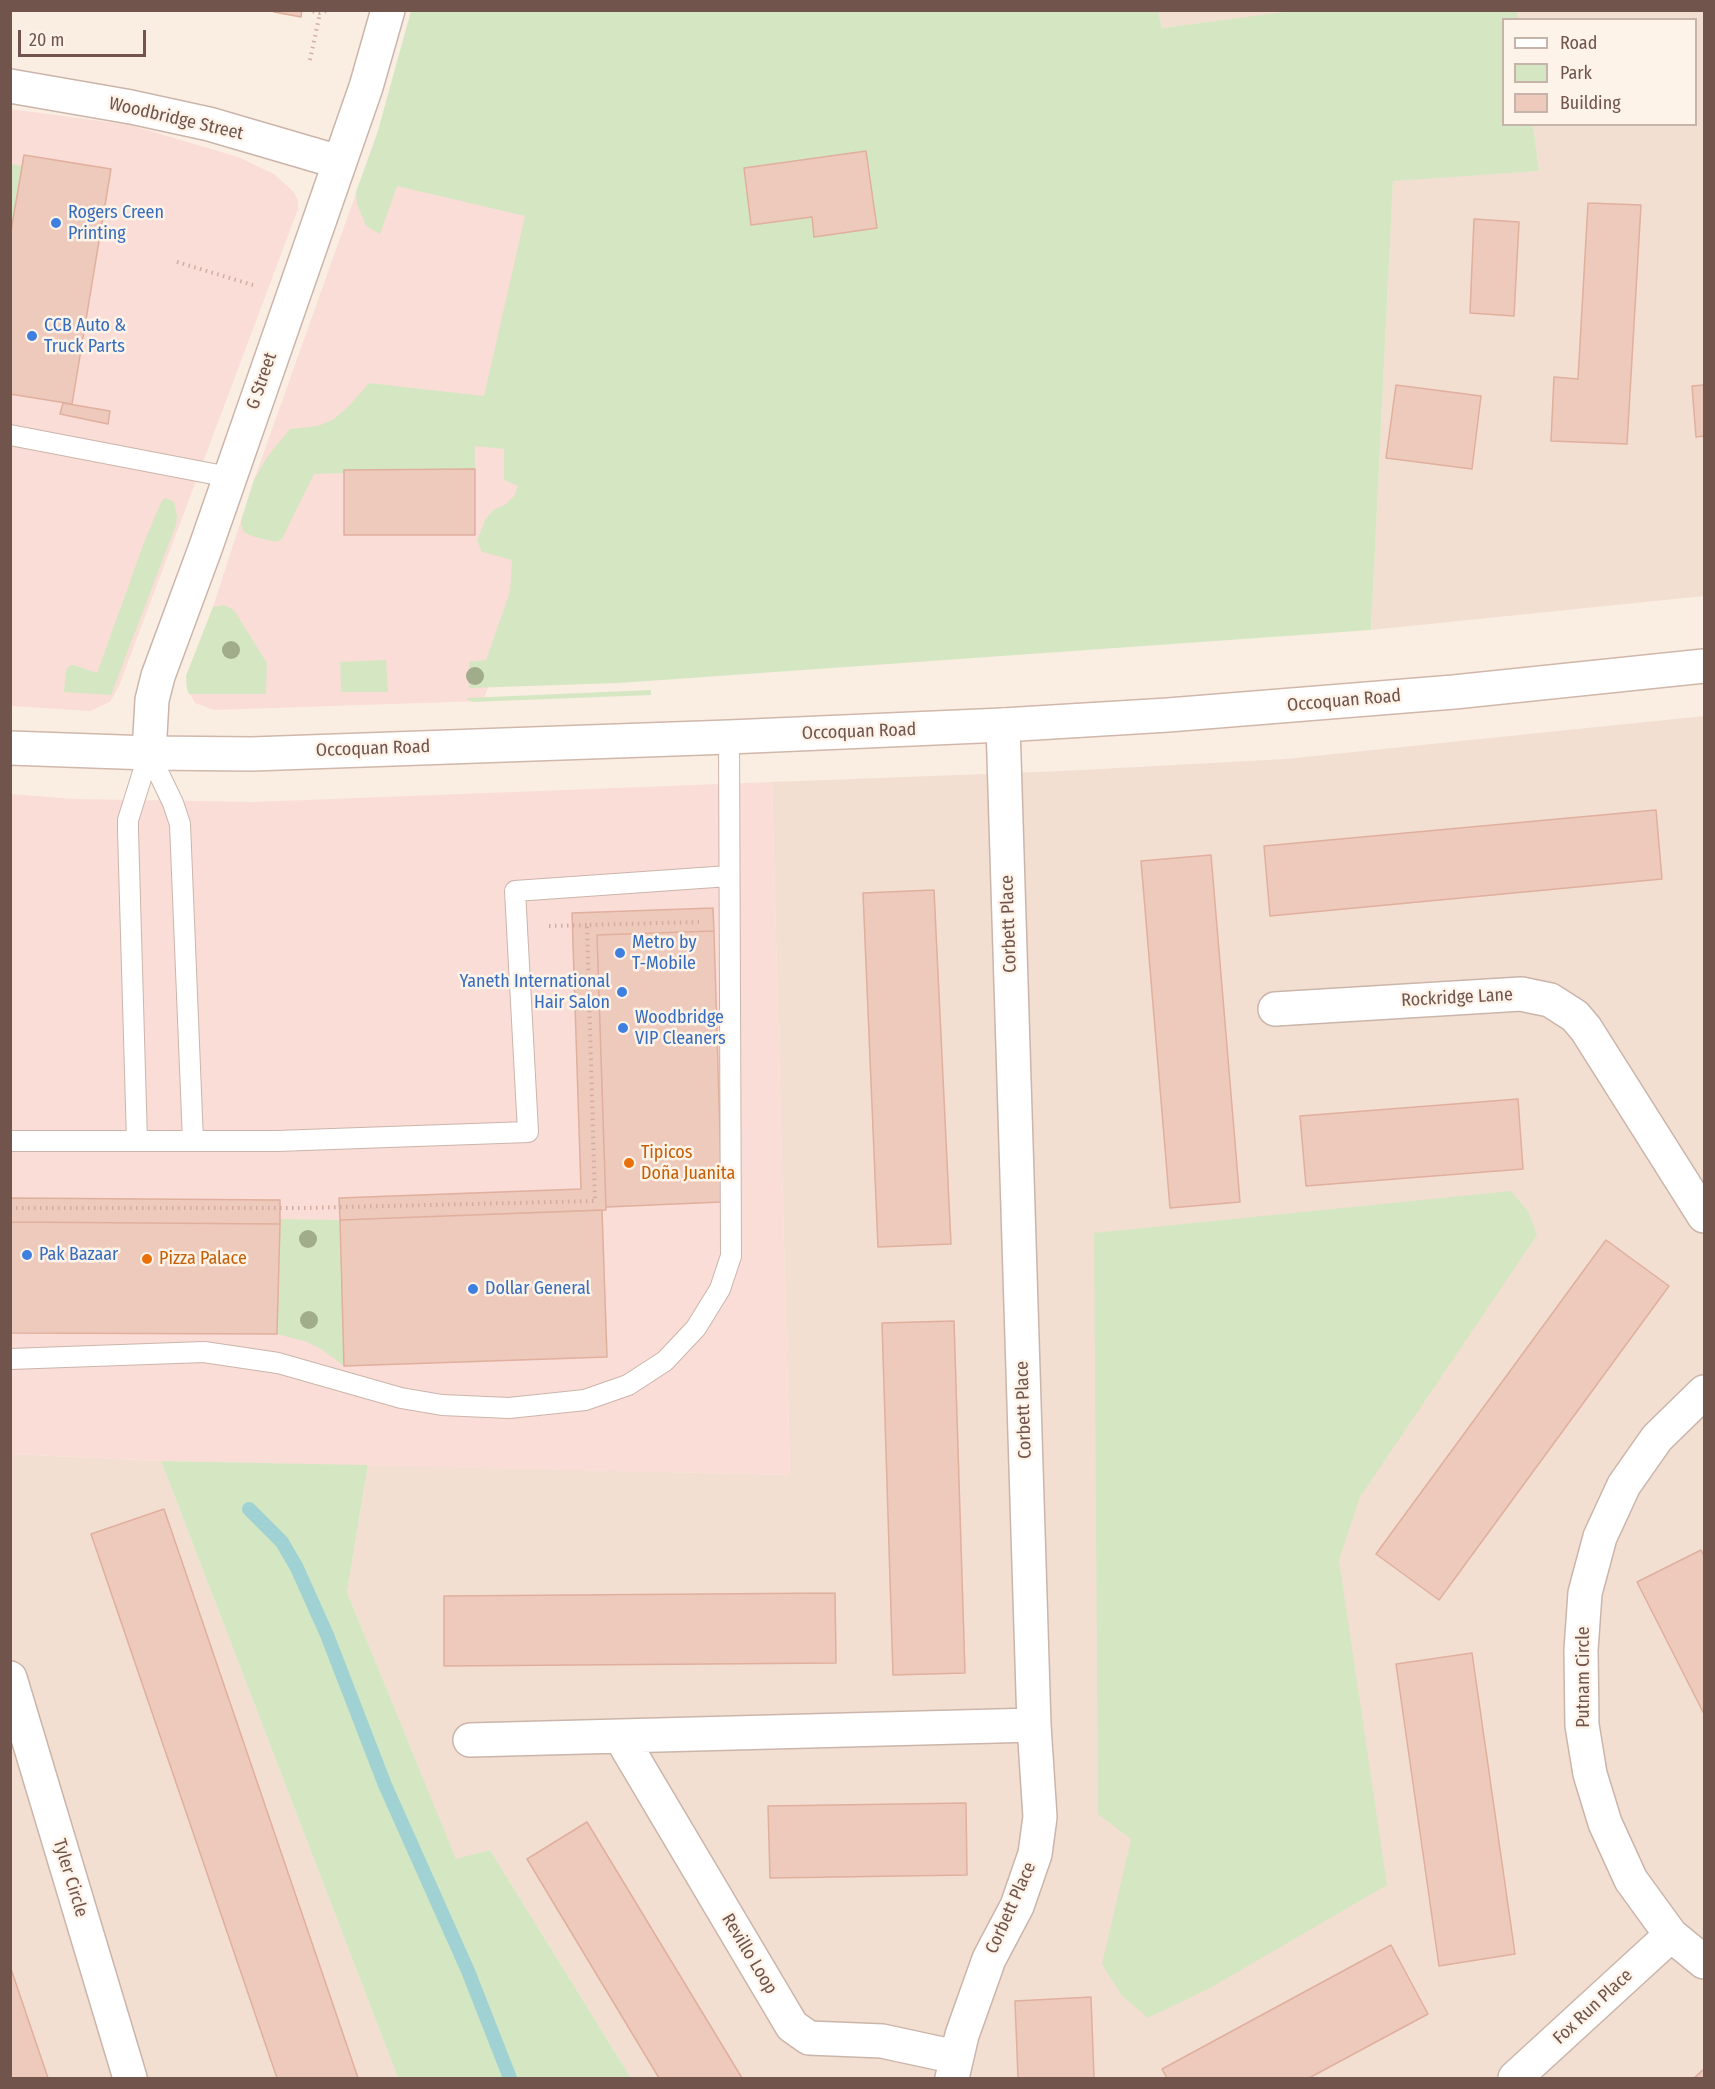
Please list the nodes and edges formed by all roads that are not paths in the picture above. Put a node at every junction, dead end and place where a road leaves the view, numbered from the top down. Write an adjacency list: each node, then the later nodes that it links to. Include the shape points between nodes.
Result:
1 (388, 10): 3 (street, G Street)
2 (10, 86): 3 (street, Woodbridge Street, via 209,124)
3 (339, 162): 5 (street, G Street)
4 (10, 435): 5 (lane)
5 (229, 477): 10 (street, G Street, via 155,687)
6 (1704, 666): 7 (street, Occoquan Road, via 1454,693)
7 (1002, 725): 8 (street, Occoquan Road); 20 (street, Corbett Place)
8 (729, 737): 10 (street, Occoquan Road, via 252,754); 11 (lane)
9 (10, 748): 10 (street, Occoquan Road)
10 (149, 753): 14 (lane, via 128,820); 15 (lane, via 180,824)
11 (729, 876): 15 (lane, via 515,891 528,1132); 17 (lane, via 731,1256 720,1289 696,1328 665,1360 627,1385 585,1400 509,1408 442,1405 401,1398 278,1363 204,1352)
12 (1275, 1009): 16 (street, Rockridge Lane, via 1521,994 1550,1000 1575,1016 1586,1029)
13 (10, 1141): 14 (lane)
14 (138, 1141): 15 (lane)
15 (193, 1141)
16 (1704, 1216)
17 (10, 1359)
18 (1704, 1392): 23 (street, Putnam Circle, via 1657,1438 1624,1485 1600,1537 1586,1593 1581,1650 1582,1725 1590,1774 1605,1822 1631,1880)
19 (10, 1678): 26 (street, Tyler Circle)
20 (1034, 1725): 21 (street); 25 (street, Corbett Place, via 1040,1817 1035,1854 1017,1906 989,1959)
21 (620, 1736): 22 (street); 25 (street, Revillo Loop, via 792,2026 809,2038 882,2041)
22 (470, 1740)
23 (1671, 1935): 24 (street, Putnam Circle); 27 (street, Fox Run Place)
24 (1704, 1962)
25 (954, 2068)
26 (130, 2079)
27 (1515, 2079)

